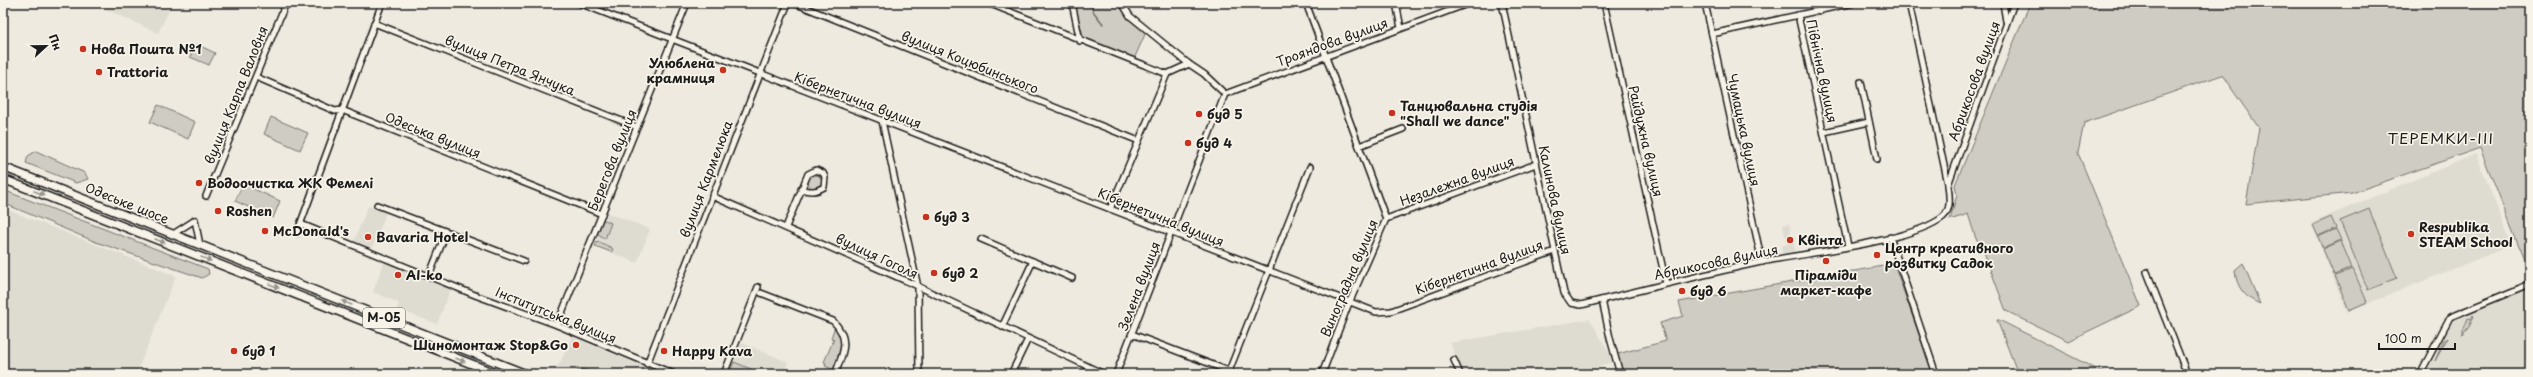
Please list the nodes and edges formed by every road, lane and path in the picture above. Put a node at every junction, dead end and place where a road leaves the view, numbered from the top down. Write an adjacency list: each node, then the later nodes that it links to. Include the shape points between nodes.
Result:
1 (286, 3): 32 (street, вулиця Карпа Валовня)
2 (382, 3): 23 (street)
3 (579, 3): 20 (street, Кібернетична вулиця)
4 (687, 3): 26 (street, Берегова вулиця)
5 (788, 3): 30 (street, вулиця Кармелюка)
6 (794, 3): 41 (street, вулиця Коцюбинського)
7 (988, 3): 27 (street)
8 (1072, 3): 27 (street)
9 (1122, 3): 29 (street, via 1130,16)
10 (1306, 3): 28 (street, Виноградна вулиця)
11 (1396, 3): 24 (street)
12 (1470, 3): 24 (street, Трояндова вулиця)
13 (1502, 3): 44 (street, Калинова вулиця)
14 (1604, 3): 74 (street, Райдужна вулиця)
15 (1705, 3): 25 (street, Чумацька вулиця)
16 (1854, 3): 21 (street)
17 (1909, 3): 48 (street)
18 (2003, 3): 22 (street)
19 (2014, 3): 22 (street, Абрикосова вулиця)
20 (586, 4): 26 (street, Кібернетична вулиця)
21 (1798, 15): 25 (street); 40 (street, Північна вулиця)
22 (2007, 22): 48 (street, Абрикосова вулиця)
23 (374, 23): 35 (street); 38 (street, вулиця Петра Янчука)
24 (1401, 28): 28 (street, Трояндова вулиця)
25 (1712, 34): 69 (street, Чумацька вулиця)
26 (672, 41): 30 (street, Кібернетична вулиця); 38 (street, Берегова вулиця)
27 (1080, 41): 31 (street)
28 (1324, 56): 34 (street, Трояндова вулиця); 42 (street, Виноградна вулиця)
29 (1189, 64): 31 (street); 34 (street)
30 (760, 74): 36 (street, Кібернетична вулиця); 51 (street, вулиця Кармелюка)
31 (1167, 74): 41 (street)
32 (256, 77): 35 (street, Одеська вулиця, via 335,111); 50 (street, вулиця Карпа Валовня)
33 (1861, 82): 37 (street)
34 (1225, 94): 61 (street, Зелена вулиця)
35 (342, 110): 54 (street, Одеська вулиця); 56 (street)
36 (882, 121): 53 (street, Кібернетична вулиця); 76 (street)
37 (1869, 122): 40 (street, Північна вулиця); 43 (street)
38 (637, 127): 54 (street, Берегова вулиця)
39 (1403, 129): 42 (street)
40 (1824, 132): 65 (street, Північна вулиця)
41 (1139, 142): 53 (street)
42 (1359, 146): 55 (street, Виноградна вулиця)
43 (1877, 159)
44 (1536, 164): 55 (street, Незалежна вулиця); 66 (street, Калинова вулиця)
45 (1310, 166): 70 (street)
46 (3, 167): 60 (highway, Одеське шосе / М-05)
47 (3, 179): 89 (highway, Одеське шосе / М-05, one-way to 89)
48 (1948, 185): 62 (street, Абрикосова вулиця, via 1949,204 1943,216 1922,227)
49 (801, 189): 49 (street, via 812,171 823,173 824,187 810,192); 57 (street)
50 (206, 196)
51 (712, 196): 57 (street, вулиця Гоголя); 87 (street, вулиця Кармелюка)
52 (377, 205): 59 (street)
53 (1110, 209): 61 (street, Кібернетична вулиця)
54 (602, 214): 82 (street, Берегова вулиця)
55 (1386, 219): 80 (street, Виноградна вулиця)
56 (301, 224): 58 (street); 72 (street, Інститутська вулиця)
57 (786, 227): 76 (street, вулиця Гоголя)
58 (297, 233)
59 (446, 233): 67 (street); 72 (street)
60 (173, 234): 64 (highway, Одеське шосе / М-05); 64 (street, via 195,220)
61 (1171, 234): 70 (street, Кібернетична вулиця); 84 (street, Зелена вулиця)
62 (1890, 237): 65 (street, Абрикосова вулиця); 101 (street)
63 (981, 239): 68 (street)
64 (200, 246): 90 (highway, Одеське шосе / М-05, one-way to 64)
65 (1848, 246): 69 (street, Абрикосова вулиця)
66 (1555, 251): 80 (street, Кібернетична вулиця, via 1391,311 1376,312); 81 (street, Калинова вулиця, via 1564,293)
67 (524, 261)
68 (1033, 261): 73 (street); 83 (street)
69 (1762, 262): 74 (street, Абрикосова вулиця)
70 (1270, 272): 80 (street, Кібернетична вулиця); 88 (street)
71 (2147, 272): 102 (street)
72 (429, 276): 82 (street, Інститутська вулиця)
73 (1072, 278)
74 (1666, 283): 79 (street, Абрикосова вулиця)
75 (2530, 284): 103 (street, via 2450,317)
76 (918, 287): 83 (street, вулиця Гоголя); 94 (street)
77 (758, 288): 92 (street)
78 (761, 293): 93 (street, via 833,321 838,326 845,346)
79 (1602, 300): 81 (street, Абрикосова вулиця); 100 (street)
80 (1350, 302): 98 (street, Виноградна вулиця)
81 (1575, 305)
82 (557, 325): 87 (street, Інститутська вулиця)
83 (1002, 327): 85 (street, вулиця Гоголя)
84 (1132, 334): 88 (street); 97 (street, Зелена вулиця)
85 (1028, 339): 95 (street); 96 (street, вулиця Гоголя)
86 (1454, 360): 99 (street)
87 (646, 364): 91 (street, Інститутська вулиця)
88 (1228, 373)
89 (497, 374)
90 (526, 374)
91 (674, 374)
92 (724, 374)
93 (835, 374)
94 (919, 374)
95 (1011, 374)
96 (1104, 374)
97 (1116, 374)
98 (1322, 374)
99 (1460, 374)
100 (1620, 374)
101 (1936, 374)
102 (2187, 374)
103 (2420, 374)

